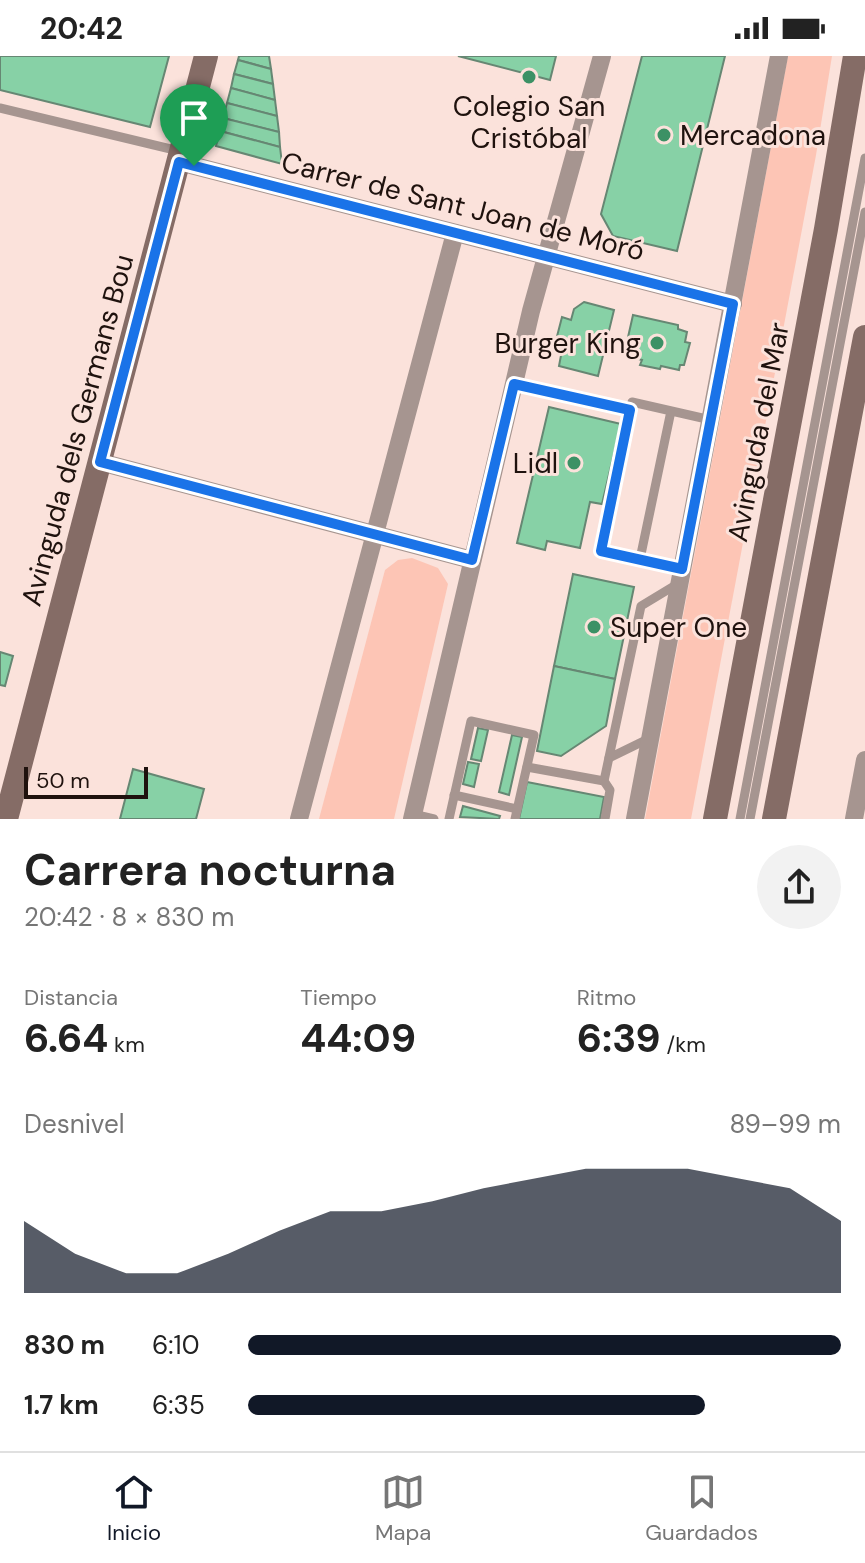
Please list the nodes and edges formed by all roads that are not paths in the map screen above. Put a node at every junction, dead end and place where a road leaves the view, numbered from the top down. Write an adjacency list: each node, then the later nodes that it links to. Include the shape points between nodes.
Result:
1 (206, 56): 6 (main road, Avinguda dels Germans Bou)
2 (602, 56): 10 (street)
3 (779, 56): 11 (street)
4 (855, 56): 36 (main road, Avinguda del Mar)
5 (0, 108): 6 (lane)
6 (180, 157): 9 (street, Carrer de Sant Joan de Moró); 17 (main road, Avinguda dels Germans Bou)
7 (865, 158): 37 (lane)
8 (865, 212): 38 (lane)
9 (455, 233): 10 (street, Carrer de Sant Joan de Moró); 18 (street)
10 (548, 257): 11 (street, Carrer de Sant Joan de Moró); 13 (street)
11 (733, 304): 16 (street)
12 (865, 337): 39 (main road)
13 (514, 384): 14 (lane); 20 (street)
14 (631, 406): 15 (lane); 19 (lane, via 601,551)
15 (671, 411): 16 (lane); 19 (lane)
16 (711, 420): 21 (street)
17 (100, 462): 18 (street); 30 (main road, Avinguda dels Germans Bou)
18 (375, 534): 20 (street); 31 (street)
19 (640, 559): 21 (lane)
20 (472, 560): 29 (street)
21 (681, 576): 22 (street); 23 (lane, via 641,606)
22 (650, 738): 23 (lane); 35 (street)
23 (609, 758): 26 (lane)
24 (865, 760): 40 (street)
25 (527, 767): 26 (lane); 27 (lane, via 534,735 471,721); 28 (lane)
26 (604, 781): 34 (lane, via 610,790)
27 (454, 795): 28 (lane); 33 (lane)
28 (516, 814)
29 (412, 817): 32 (lane)
30 (6, 819)
31 (299, 819)
32 (434, 819)
33 (449, 819)
34 (605, 819)
35 (635, 819)
36 (715, 819)
37 (740, 819)
38 (750, 819)
39 (774, 819)
40 (854, 819)

